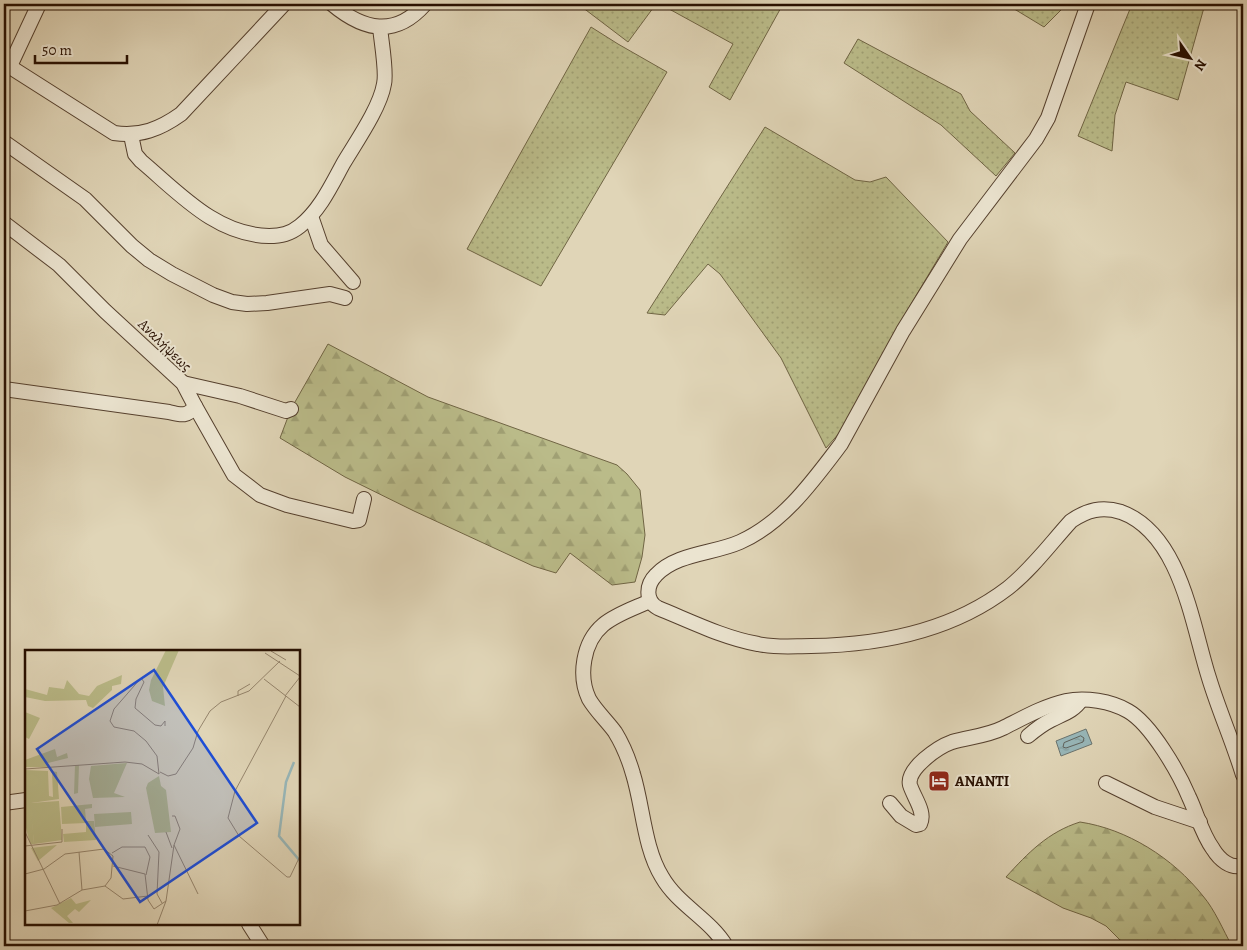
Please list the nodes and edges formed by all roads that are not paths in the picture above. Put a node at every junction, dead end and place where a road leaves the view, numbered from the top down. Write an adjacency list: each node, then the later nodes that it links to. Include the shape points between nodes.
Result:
1 (39, 4): 7 (street)
2 (284, 4): 8 (street, via 181,114 155,130)
3 (332, 4): 6 (street, via 363,24)
4 (425, 4): 6 (street, via 404,21)
5 (1088, 4): 19 (street, via 1048,118 1036,139 960,240 903,331 840,444 774,522 741,542 669,565 651,582 648,591)
6 (380, 27): 10 (street, via 385,83 376,106)
7 (7, 65): 8 (street, via 105,128)
8 (131, 135): 10 (street, via 135,154 218,223 245,234 276,236 288,234)
9 (4, 142): 13 (street, via 85,199 149,260 213,295 247,304 330,294)
10 (311, 216): 12 (street, via 321,245)
11 (4, 223): 14 (street, Αναλήψεως, via 59,264)
12 (353, 282)
13 (345, 298)
14 (183, 383): 16 (street, Αναλήψεως); 17 (street, via 286,411)
15 (4, 389): 16 (street, via 181,416 191,412)
16 (195, 406): 18 (street, Αναλήψεως, via 234,475 260,495 353,521 359,520)
17 (292, 409)
18 (364, 499)
19 (650, 601): 22 (street, via 658,608 714,630 767,646 840,645 902,636 943,624 996,596 1024,574 1081,514 1098,509 1118,512 1137,521 1156,539 1180,580 1209,679); 31 (street, via 613,618 600,628 587,650 583,680 589,699 615,732 625,751 661,877)
20 (1084, 700): 21 (street); 26 (street, via 1066,701 983,736 952,742 933,753 910,778 922,816 920,824 916,826 908,821); 27 (street, via 1112,704 1135,716 1174,769)
21 (1028, 736)
22 (1243, 775)
23 (1106, 783): 27 (street, via 1155,807)
24 (25, 800): 25 (street)
25 (4, 803)
26 (890, 803)
27 (1200, 822): 28 (street, via 1216,854 1233,866)
28 (1243, 865)
29 (250, 925): 30 (street)
30 (263, 946)
31 (726, 946)

